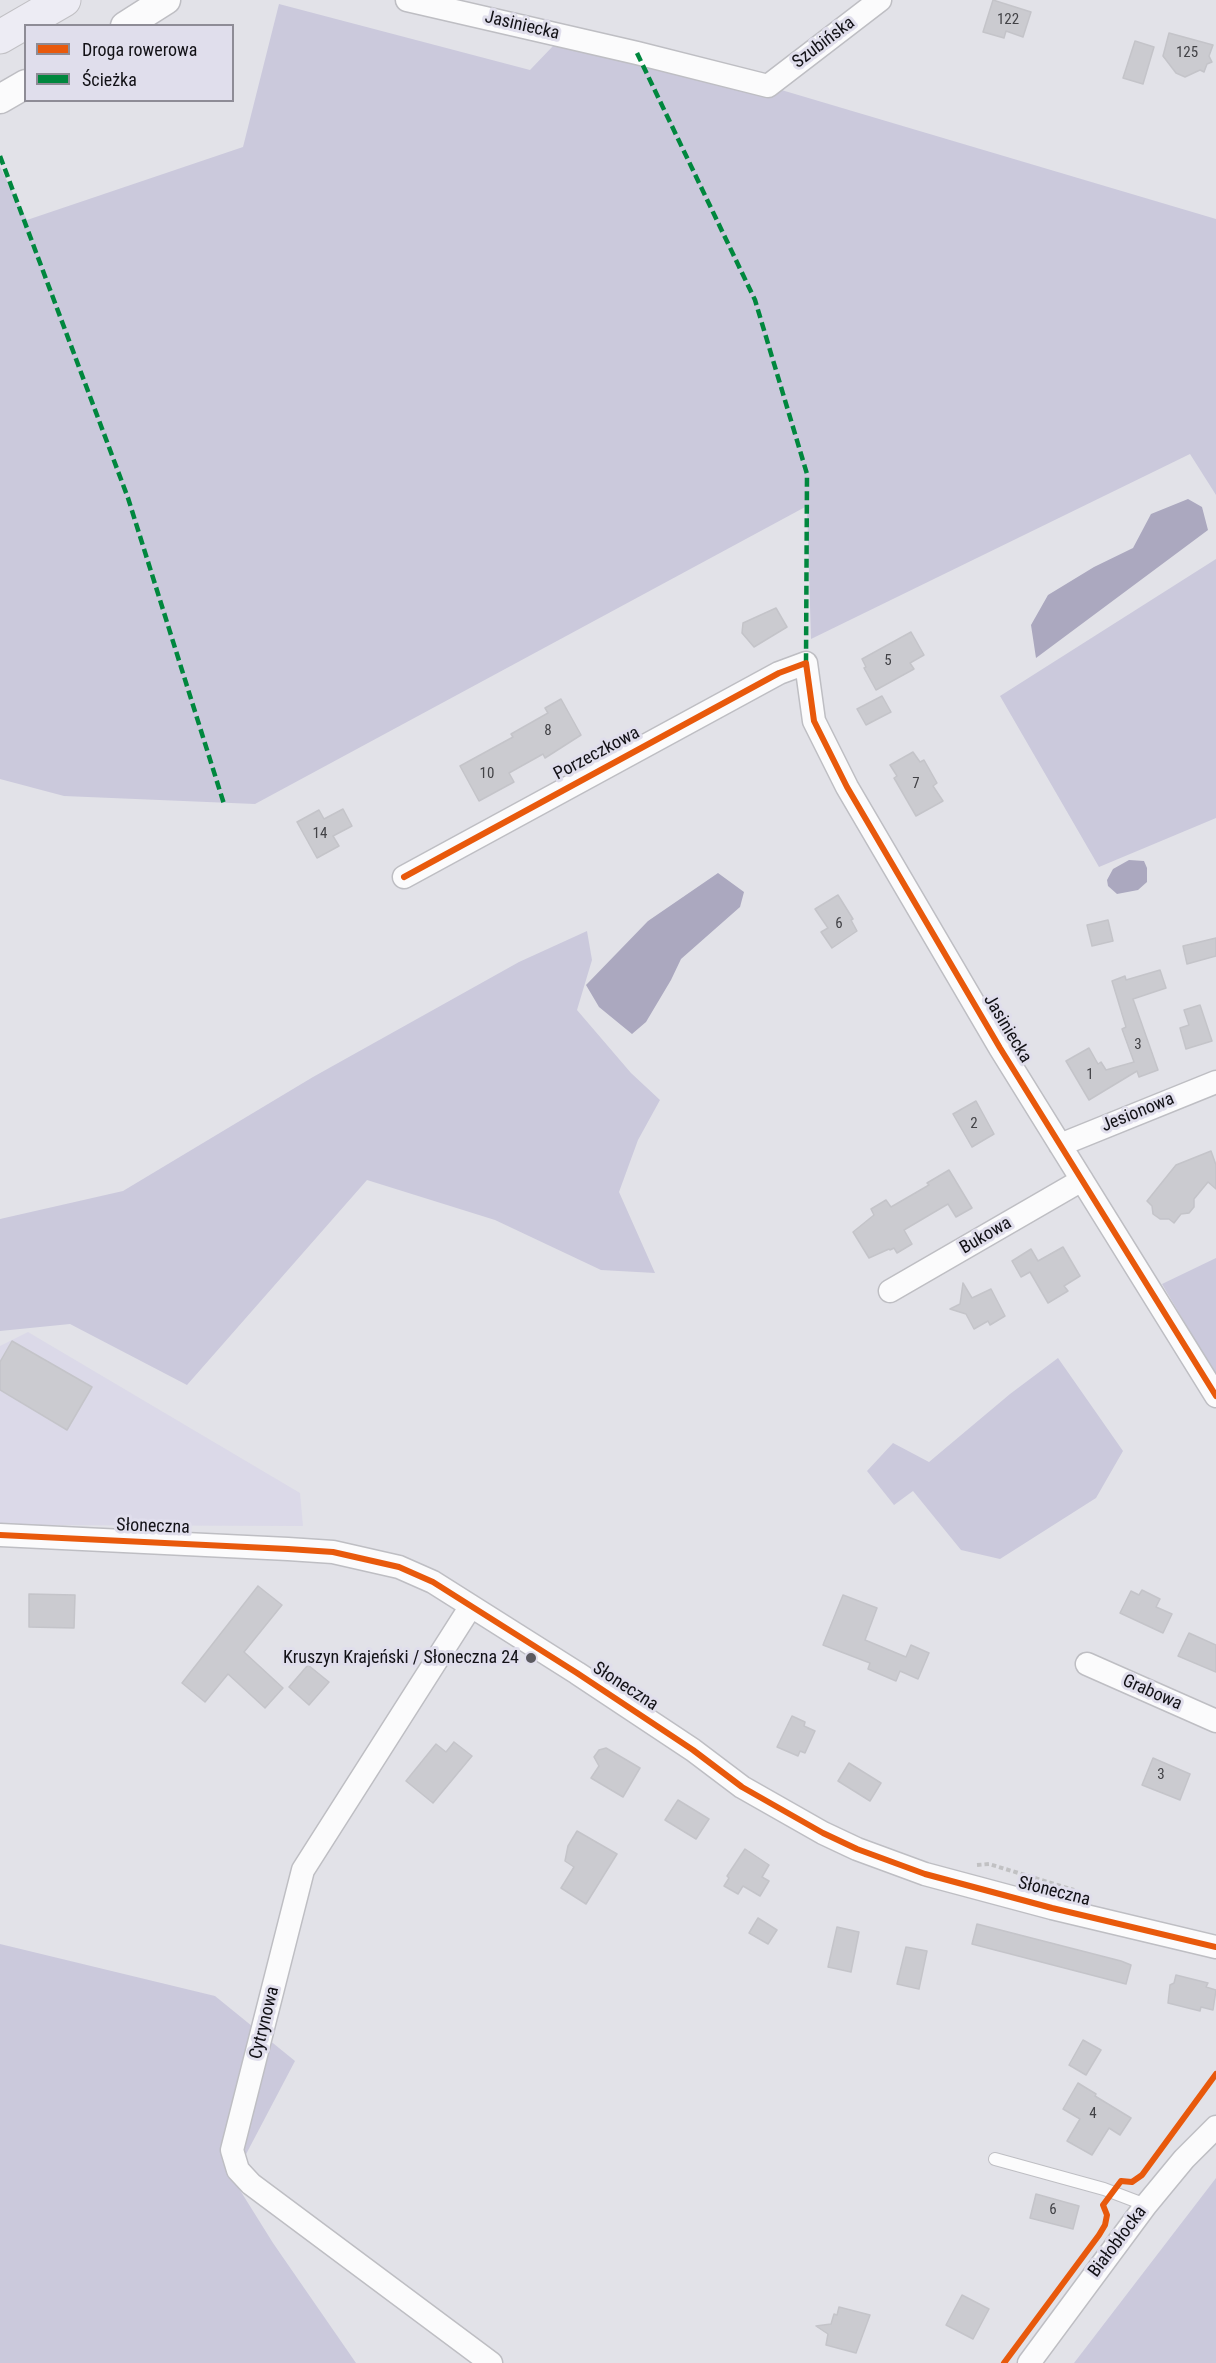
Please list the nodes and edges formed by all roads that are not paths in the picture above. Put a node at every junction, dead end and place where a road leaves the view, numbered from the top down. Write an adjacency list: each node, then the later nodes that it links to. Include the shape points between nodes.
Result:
1 (64, 0): 6 (highway)
2 (166, 0): 5 (street)
3 (407, 0): 8 (street, Jasiniecka)
4 (880, 0): 8 (street, Szubińska)
5 (128, 24)
6 (0, 37)
7 (24, 85): 9 (street)
8 (768, 86)
9 (0, 99)
10 (806, 663): 11 (street, Porzeczkowa, via 779,673); 13 (street, Jasiniecka, via 814,721 847,787)
11 (404, 877)
12 (1216, 1082): 13 (street, Jesionowa)
13 (1060, 1145): 14 (street, Jasiniecka)
14 (1082, 1180): 15 (street, Bukowa); 16 (street, Jasiniecka)
15 (890, 1291)
16 (1216, 1396)
17 (0, 1535): 18 (street, Słoneczna, via 333,1552 399,1567 433,1582)
18 (471, 1606): 21 (street, Słoneczna, via 693,1750 742,1787 857,1849 925,1874); 25 (street, Cytrynowa, via 303,1870 232,2150 238,2170 251,2184)
19 (1087, 1664): 20 (street, Grabowa)
20 (1216, 1721)
21 (1216, 1947)
22 (1216, 2127): 24 (street, Białobłocka)
23 (995, 2159): 24 (lane, via 1104,2189)
24 (1146, 2205): 26 (street, Białobłocka)
25 (491, 2363)
26 (1029, 2363)

